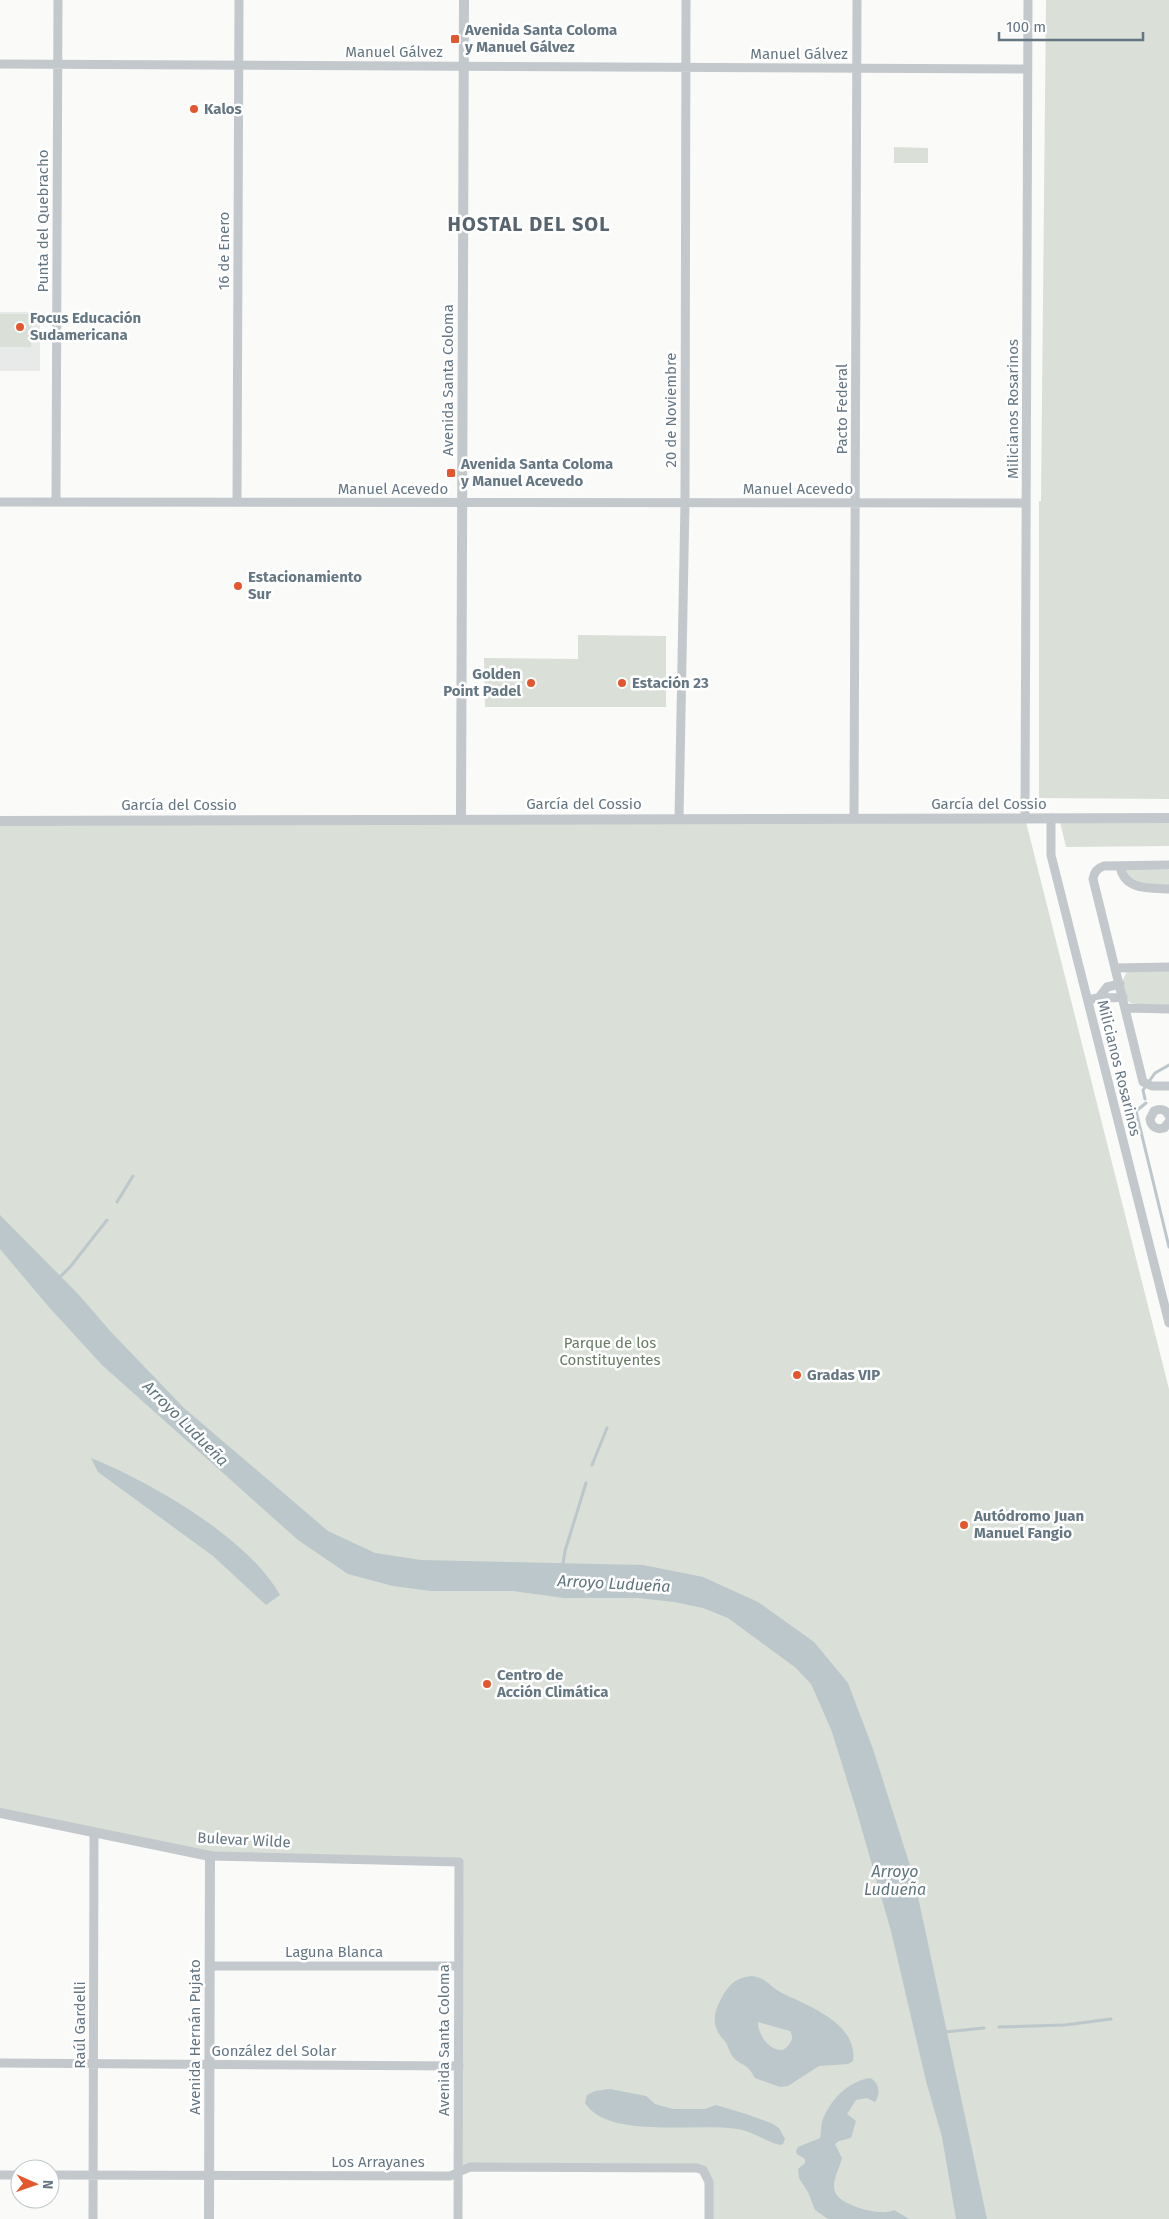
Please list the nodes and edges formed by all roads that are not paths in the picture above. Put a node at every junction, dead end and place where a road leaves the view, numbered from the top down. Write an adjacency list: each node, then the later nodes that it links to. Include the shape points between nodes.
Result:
1 (58, 0): 8 (street, Punta del Quebracho)
2 (239, 0): 9 (street, 16 de Enero)
3 (464, 0): 10 (street, Avenida Santa Coloma)
4 (686, 0): 11 (street, 20 de Noviembre)
5 (856, 0): 12 (street, Pacto Federal)
6 (1028, 0): 13 (street, Milicianos Rosarinos)
7 (0, 64): 8 (street, Manuel Gálvez)
8 (58, 64): 9 (street, Manuel Gálvez); 15 (street, Punta del Quebracho)
9 (239, 65): 10 (street, Manuel Gálvez); 16 (street, 16 de Enero)
10 (464, 66): 11 (street, Manuel Gálvez); 17 (street, Avenida Santa Coloma)
11 (686, 67): 12 (street, Manuel Gálvez); 18 (street, 20 de Noviembre)
12 (856, 68): 13 (street, Manuel Gálvez); 19 (street, Pacto Federal)
13 (1028, 69): 20 (street, Milicianos Rosarinos)
14 (0, 502): 15 (street, Manuel Acevedo)
15 (56, 502): 16 (street, Manuel Acevedo)
16 (237, 502): 17 (street, Manuel Acevedo)
17 (462, 502): 18 (street, Manuel Acevedo); 25 (street, Avenida Santa Coloma)
18 (685, 503): 19 (street, Manuel Acevedo); 26 (street, 20 de Noviembre)
19 (855, 503): 20 (street, Manuel Acevedo); 24 (street, Pacto Federal)
20 (1026, 503): 21 (street, Milicianos Rosarinos)
21 (1025, 818): 22 (street, García del Cossio); 24 (street, García del Cossio)
22 (1051, 818): 23 (street, García del Cossio); 36 (street, Milicianos Rosarinos, via 1051,854)
23 (1169, 818)
24 (854, 819): 26 (street, García del Cossio)
25 (461, 820): 26 (street, García del Cossio); 27 (street, García del Cossio)
26 (679, 820)
27 (0, 821)
28 (1120, 866): 29 (street); 30 (street, via 1128,883); 32 (street, via 1098,868 1093,879)
29 (1169, 866)
30 (1169, 889)
31 (1169, 966): 32 (street)
32 (1116, 968): 33 (street)
33 (1120, 984): 34 (street, via 1107,987); 35 (street)
34 (1100, 996): 35 (street, via 1110,1000); 36 (street)
35 (1123, 997): 37 (street)
36 (1088, 1000): 40 (street, Milicianos Rosarinos)
37 (1126, 1008): 38 (street); 39 (street, via 1143,1082 1152,1086)
38 (1169, 1009)
39 (1169, 1086)
40 (1169, 1324)
41 (0, 1812): 42 (street, Bulevar Wilde)
42 (94, 1832): 43 (street, Bulevar Wilde); 48 (street, Raúl Gardelli)
43 (210, 1856): 44 (street, Bulevar Wilde); 45 (street, Avenida Hernán Pujato)
44 (459, 1862): 46 (street, Avenida Santa Coloma)
45 (210, 1966): 46 (street, Laguna Blanca); 49 (street, Avenida Hernán Pujato)
46 (459, 1966): 50 (street, Avenida Santa Coloma)
47 (0, 2063): 48 (street, González del Solar)
48 (94, 2064): 49 (street, González del Solar); 53 (street, Raúl Gardelli)
49 (210, 2064): 50 (street, González del Solar); 54 (street, Avenida Hernán Pujato)
50 (459, 2066): 51 (street, Avenida Santa Coloma)
51 (459, 2172): 54 (street, Los Arrayanes, via 450,2176); 57 (street, Avenida Santa Coloma); 58 (street, Los Arrayanes, via 470,2167 689,2167 703,2170 709,2182)
52 (60, 2175): 53 (street, Los Arrayanes)
53 (93, 2176): 54 (street, Los Arrayanes); 55 (street, Raúl Gardelli)
54 (210, 2176): 56 (street, Avenida Hernán Pujato)
55 (93, 2219)
56 (209, 2219)
57 (458, 2219)
58 (709, 2219)

